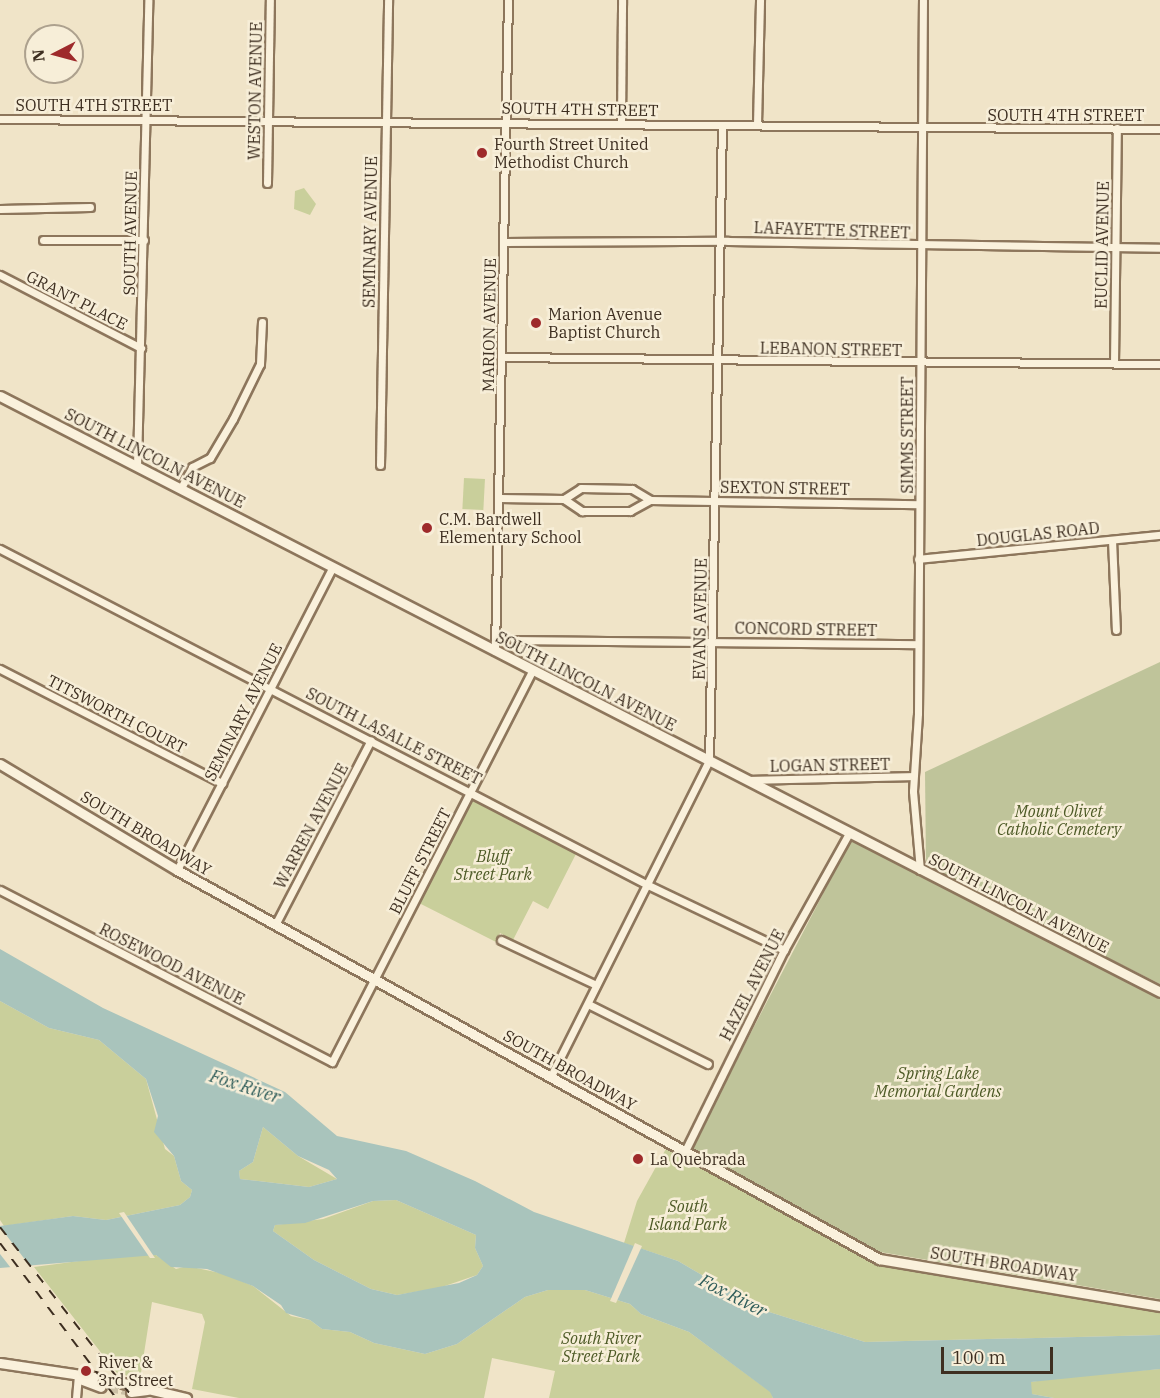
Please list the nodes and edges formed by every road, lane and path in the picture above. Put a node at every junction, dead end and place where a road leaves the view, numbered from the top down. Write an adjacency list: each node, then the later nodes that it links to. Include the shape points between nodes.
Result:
1 (148, 0): 10 (street, SOUTH AVENUE)
2 (270, 0): 8 (street, WESTON AVENUE)
3 (388, 0): 11 (street, SEMINARY AVENUE)
4 (508, 0): 12 (street, MARION AVENUE)
5 (622, 0): 13 (street)
6 (760, 0): 14 (street)
7 (922, 0): 16 (street, SIMMS STREET)
8 (268, 118): 10 (street, SOUTH 4TH STREET); 11 (street, SOUTH 4TH STREET); 19 (street, WESTON AVENUE)
9 (0, 119): 10 (street, SOUTH 4TH STREET)
10 (146, 119): 23 (street, SOUTH AVENUE)
11 (386, 119): 12 (street, SOUTH 4TH STREET); 38 (street, SEMINARY AVENUE)
12 (507, 122): 13 (street, SOUTH 4TH STREET); 25 (street, MARION AVENUE)
13 (621, 123): 15 (street, SOUTH 4TH STREET)
14 (758, 124): 15 (street, SOUTH 4TH STREET); 16 (street, SOUTH 4TH STREET)
15 (722, 125): 24 (street, EVANS AVENUE)
16 (921, 128): 17 (street, SOUTH 4TH STREET); 26 (street, SIMMS STREET)
17 (1117, 128): 18 (street, SOUTH 4TH STREET); 27 (street, EUCLID AVENUE)
18 (1160, 129)
19 (267, 183)
20 (90, 207): 21 (street)
21 (0, 209)
22 (43, 240): 23 (street)
23 (144, 240): 31 (street, SOUTH AVENUE)
24 (719, 241): 25 (street, LAFAYETTE STREET); 26 (street, LAFAYETTE STREET); 33 (street, EVANS AVENUE)
25 (504, 242): 32 (street, MARION AVENUE)
26 (921, 246): 27 (street, LAFAYETTE STREET); 34 (street, SIMMS STREET)
27 (1115, 248): 28 (street, LAFAYETTE STREET); 35 (street, EUCLID AVENUE)
28 (1160, 248)
29 (0, 275): 31 (street, GRANT PLACE)
30 (262, 322): 40 (street, via 260,364 210,458 192,467)
31 (141, 348): 39 (street, SOUTH AVENUE)
32 (502, 357): 33 (street, LEBANON STREET); 41 (street, MARION AVENUE)
33 (716, 361): 34 (street, LEBANON STREET); 44 (street, EVANS AVENUE)
34 (921, 363): 35 (street, LEBANON STREET); 45 (street, SIMMS STREET)
35 (1114, 363): 36 (street, LEBANON STREET)
36 (1160, 364)
37 (0, 396): 39 (street, SOUTH LINCOLN AVENUE)
38 (380, 465)
39 (138, 466): 40 (street, SOUTH LINCOLN AVENUE)
40 (181, 489): 50 (street, SOUTH LINCOLN AVENUE)
41 (501, 498): 42 (street, SEXTON STREET); 55 (street, MARION AVENUE)
42 (564, 499): 43 (street, SEXTON STREET, via 582,511 630,512); 43 (street, SEXTON STREET, via 581,488 632,489 643,492)
43 (650, 500): 44 (street, SEXTON STREET)
44 (717, 501): 45 (street, SEXTON STREET); 53 (street, EVANS AVENUE)
45 (919, 504): 49 (street, SIMMS STREET)
46 (1160, 535): 47 (street, DOUGLAS ROAD)
47 (1112, 540): 49 (street, DOUGLAS ROAD); 51 (street)
48 (0, 549): 58 (street, SOUTH LASALLE STREET)
49 (918, 559): 54 (street, SIMMS STREET)
50 (333, 567): 55 (street, SOUTH LINCOLN AVENUE); 58 (street, SEMINARY AVENUE)
51 (1116, 630)
52 (514, 640): 53 (street, CONCORD STREET)
53 (713, 642): 54 (street, CONCORD STREET); 60 (street, EVANS AVENUE)
54 (918, 644): 62 (street, SIMMS STREET)
55 (495, 651): 57 (street, SOUTH LINCOLN AVENUE)
56 (0, 669): 64 (street, TITSWORTH COURT)
57 (532, 672): 60 (street, SOUTH LINCOLN AVENUE); 65 (street, BLUFF STREET)
58 (271, 688): 59 (street, SOUTH LASALLE STREET); 64 (street, SEMINARY AVENUE)
59 (371, 740): 65 (street, SOUTH LASALLE STREET); 71 (street, WARREN AVENUE)
60 (709, 761): 63 (street, SOUTH LINCOLN AVENUE); 69 (street, EVANS AVENUE)
61 (0, 764): 67 (street, SOUTH BROADWAY)
62 (913, 776): 63 (street, LOGAN STREET); 68 (street, SIMMS STREET)
63 (747, 780): 66 (street, SOUTH LINCOLN AVENUE)
64 (222, 783): 67 (street, SEMINARY AVENUE)
65 (471, 790): 69 (street, SOUTH LASALLE STREET); 74 (street, BLUFF STREET)
66 (849, 833): 68 (street, SOUTH LINCOLN AVENUE); 73 (street, HAZEL AVENUE)
67 (177, 870): 71 (street, SOUTH BROADWAY)
68 (920, 870): 76 (street, SOUTH LINCOLN AVENUE)
69 (648, 885): 73 (street, SOUTH LASALLE STREET); 75 (street, EVANS AVENUE)
70 (0, 890): 78 (street, ROSEWOOD AVENUE)
71 (274, 925): 74 (street, SOUTH BROADWAY)
72 (501, 940): 75 (street)
73 (780, 948): 81 (street, HAZEL AVENUE)
74 (376, 978): 78 (street, BLUFF STREET); 80 (street, SOUTH BROADWAY)
75 (596, 985): 77 (street, EVANS AVENUE)
76 (1160, 992)
77 (588, 1004): 79 (street); 80 (street, EVANS AVENUE)
78 (333, 1062)
79 (708, 1064)
80 (551, 1076): 81 (street, SOUTH BROADWAY)
81 (685, 1151): 82 (street, SOUTH BROADWAY, via 879,1259)
82 (1160, 1306)
83 (0, 1363): 84 (street)
84 (78, 1377): 85 (street); 87 (street); 90 (street)
85 (94, 1377)
86 (123, 1383): 88 (street)
87 (101, 1387)
88 (147, 1390): 89 (street); 91 (street)
89 (131, 1392)
90 (76, 1398)
91 (186, 1398)

